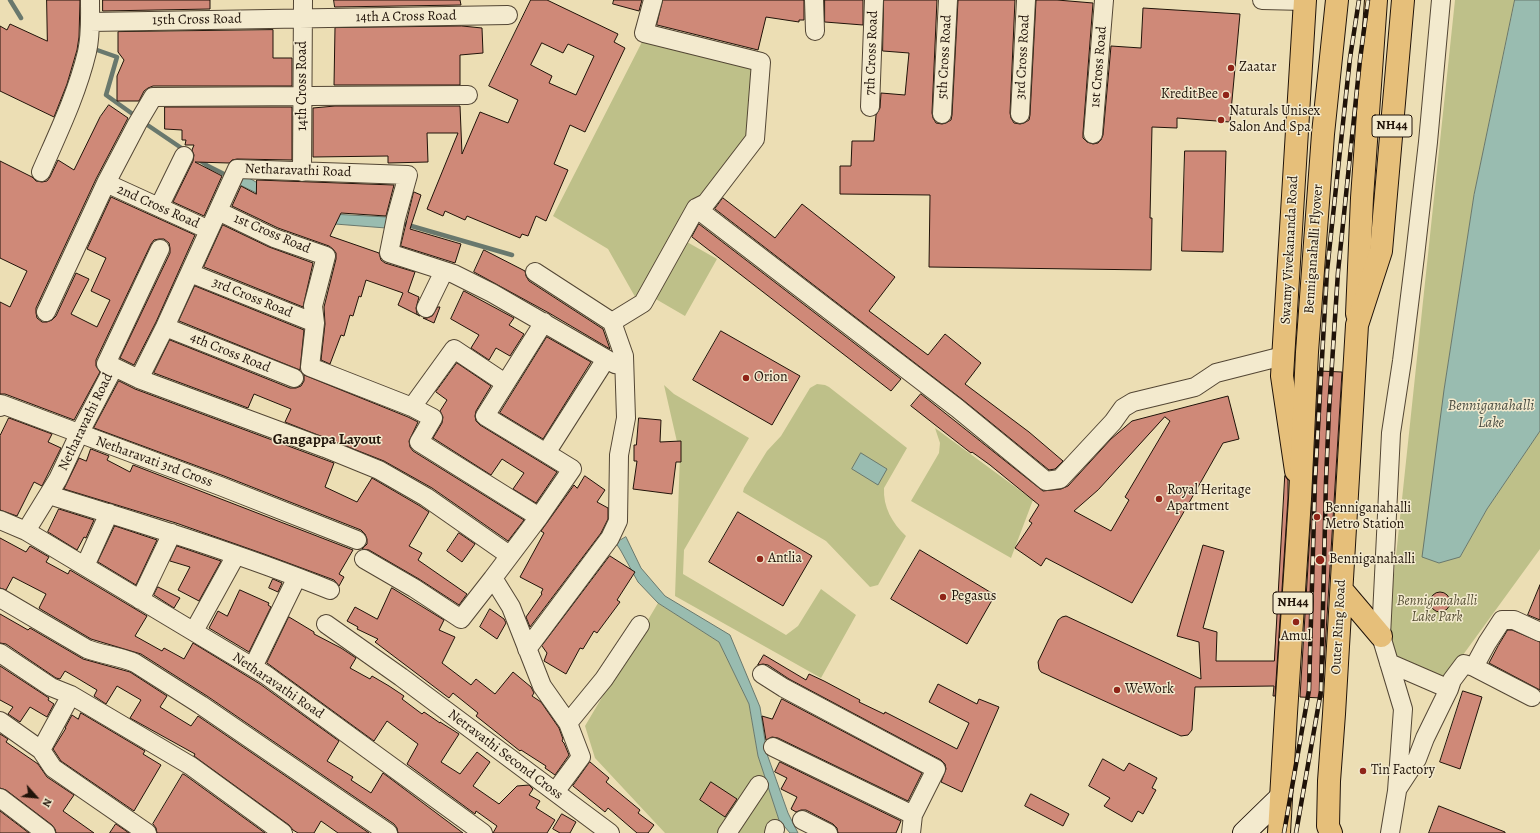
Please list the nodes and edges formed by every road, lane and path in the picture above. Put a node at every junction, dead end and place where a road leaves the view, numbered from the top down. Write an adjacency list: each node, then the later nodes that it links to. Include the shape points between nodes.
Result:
1 (90, 0): 17 (street)
2 (303, 0): 16 (street, 14th Cross Road)
3 (653, 0): 30 (street, via 644,33 761,62 755,139 706,203)
4 (814, 0): 18 (street)
5 (874, 0): 21 (street, 7th Cross Road)
6 (948, 0): 22 (street, 5th Cross Road)
7 (1026, 0): 23 (street, 3rd Cross Road)
8 (1104, 0): 24 (street, 1st Cross Road)
9 (1262, 0): 14 (street)
10 (1337, 0): 56 (main road, Benniganahalli Flyover / NH44, via 1323,134 1306,352)
11 (1376, 0): 42 (main road, via 1362,198)
12 (1403, 0): 42 (main road, NH44, via 1381,251)
13 (1441, 0): 77 (street, via 1415,256 1391,433)
14 (1305, 1): 45 (main road, Swamy Vivekananda Road)
15 (508, 15): 16 (street, 14th A Cross Road)
16 (303, 18): 17 (street, 15th Cross Road); 20 (street, 14th Cross Road)
17 (90, 22): 26 (street, via 87,52 69,108)
18 (815, 32)
19 (468, 95): 20 (street)
20 (303, 96): 27 (street, 14th Cross Road); 28 (street, via 153,97)
21 (870, 107)
22 (942, 114)
23 (1020, 114)
24 (1093, 134)
25 (184, 156): 29 (street)
26 (40, 172)
27 (302, 172): 31 (street, Netharavathi Road, via 233,176); 34 (street, Netharavathi Road, via 408,175 389,253)
28 (106, 183): 29 (street, 2nd Cross Road); 38 (street)
29 (159, 207): 32 (street, 2nd Cross Road)
30 (696, 208): 40 (street, via 643,303); 45 (street, via 957,408 1046,480 1060,479 1124,408 1133,402 1195,387 1216,373)
31 (218, 211): 32 (street, Netharavathi Road); 41 (street, 1st Cross Road, via 274,238 326,256 313,306)
32 (209, 230): 36 (street, Netharavathi Road)
33 (160, 249): 47 (street, via 106,364)
34 (444, 271): 37 (street); 39 (street, Netharavathi Road, via 492,293)
35 (535, 272): 40 (street)
36 (190, 273): 41 (street, 3rd Cross Road); 43 (street, Netharavathi Road)
37 (426, 308)
38 (46, 312)
39 (544, 322): 46 (street, Netharavathi Road); 50 (street)
40 (612, 322): 44 (street)
41 (315, 323): 52 (street, via 310,367)
42 (1357, 325): 70 (main road, Outer Ring Road / NH44)
43 (165, 327): 48 (street, 4th Cross Road); 49 (street, Netharavathi Road)
44 (624, 356): 46 (street, via 615,364); 78 (street, via 626,418 619,455 618,521 610,538)
45 (1283, 356): 56 (main road, Swamy Vivekananda Road, via 1282,376)
46 (606, 359): 54 (street)
47 (114, 367): 49 (street, Netharavathi Road); 53 (street, Netharavathi Road)
48 (294, 378)
49 (139, 379): 64 (street, via 379,470 426,497)
50 (506, 383): 52 (street, via 454,349); 54 (street, via 485,416)
51 (0, 407): 53 (street, Netharavati 3rd Cross, via 1,404)
52 (412, 407): 58 (street, via 433,418 419,442)
53 (79, 434): 55 (street, Netharavathi Road); 62 (street, Netharavati 3rd Cross)
54 (546, 453): 58 (street, via 572,469)
55 (48, 495): 57 (street); 60 (street, Netharavathi Road)
56 (1300, 500): 94 (main road, NH44)
57 (110, 514): 61 (street); 66 (street)
58 (539, 517): 64 (street)
59 (0, 520): 60 (street)
60 (26, 531): 66 (street, Netharavathi Road)
61 (172, 533): 63 (street); 72 (street)
62 (357, 540)
63 (236, 555): 67 (street); 75 (street)
64 (509, 555): 68 (street)
65 (364, 559): 68 (street, via 461,619)
66 (85, 566): 72 (street, Netharavathi Road)
67 (296, 577): 69 (street); 81 (street)
68 (493, 578): 78 (street, via 511,607)
69 (330, 590)
70 (1342, 590): 77 (main road); 98 (main road, Outer Ring Road / NH44, via 1329,781)
71 (0, 598): 102 (street, via 87,649 135,663)
72 (140, 600): 75 (street, Netharavathi Road)
73 (326, 624): 93 (street, Netravathi Second Cross)
74 (640, 625): 88 (street, via 604,679)
75 (194, 631): 81 (street, Netharavathi Road)
76 (1540, 632): 82 (street, via 1514,620 1502,620)
77 (1382, 636): 80 (street)
78 (527, 649): 88 (street, via 542,686)
79 (0, 653): 85 (street, via 51,687)
80 (1389, 663): 84 (street); 92 (street, via 1403,708)
81 (253, 667): 103 (street, Netharavathi Road)
82 (1474, 667): 84 (street, via 1464,664 1455,674); 86 (street)
83 (762, 674): 96 (street, via 936,769)
84 (1449, 689): 92 (street, via 1417,759)
85 (70, 695): 90 (street); 101 (street, via 191,766)
86 (1532, 697)
87 (0, 722): 90 (street)
88 (568, 723): 93 (street, via 581,757)
89 (773, 747): 96 (street)
90 (41, 750): 100 (street, via 53,768)
91 (759, 785): 105 (street)
92 (1397, 791): 110 (street)
93 (555, 792): 104 (street, Netravathi Second Cross)
94 (1281, 797): 108 (street); 109 (main road, NH44)
95 (0, 798): 99 (street)
96 (913, 815): 107 (street)
97 (802, 820): 106 (street)
98 (1329, 831)
99 (46, 833)
100 (147, 833)
101 (283, 833)
102 (388, 833)
103 (483, 833)
104 (610, 833)
105 (727, 833)
106 (828, 833)
107 (911, 833)
108 (1244, 833)
109 (1279, 833)
110 (1390, 833)

